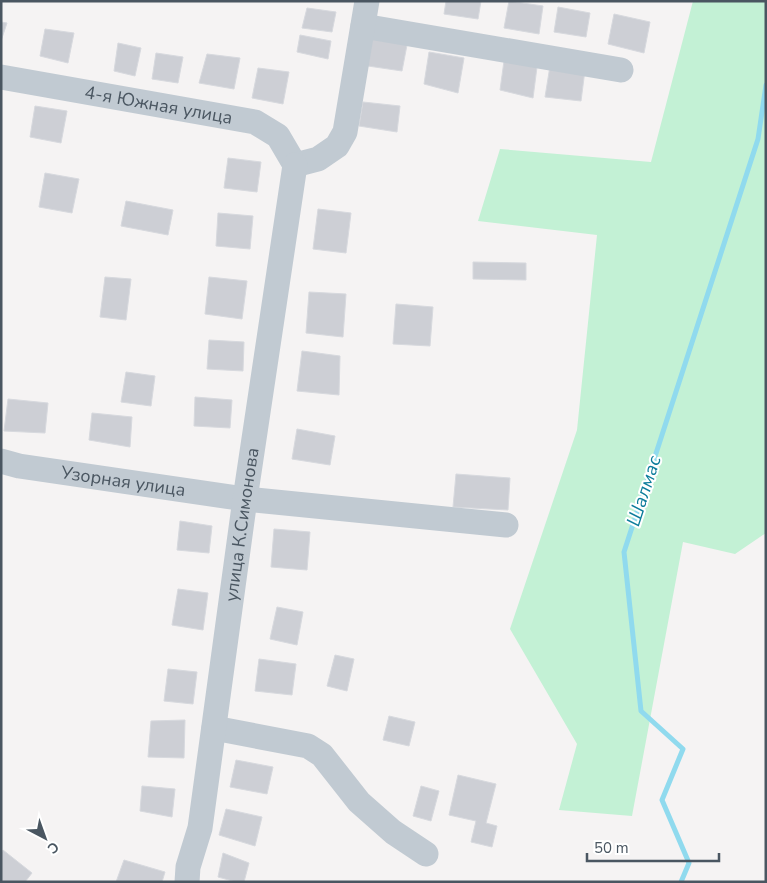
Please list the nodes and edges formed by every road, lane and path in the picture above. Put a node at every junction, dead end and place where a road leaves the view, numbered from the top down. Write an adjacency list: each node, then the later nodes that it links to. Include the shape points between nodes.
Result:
1 (367, 1): 2 (street)
2 (363, 26): 3 (street); 5 (street, via 345,132 337,146 318,158)
3 (621, 70)
4 (1, 77): 5 (street, 4-я Южная улица, via 255,122 278,136)
5 (295, 165): 7 (street, улица К.Симонова)
6 (1, 461): 7 (street, Узорная улица)
7 (245, 499): 8 (street, Узорная улица); 9 (street, улица К.Симонова)
8 (506, 525)
9 (214, 728): 10 (street, via 308,746 322,755 359,802 393,832); 11 (street, улица К.Симонова, via 200,828 188,867)
10 (426, 854)
11 (187, 882)

